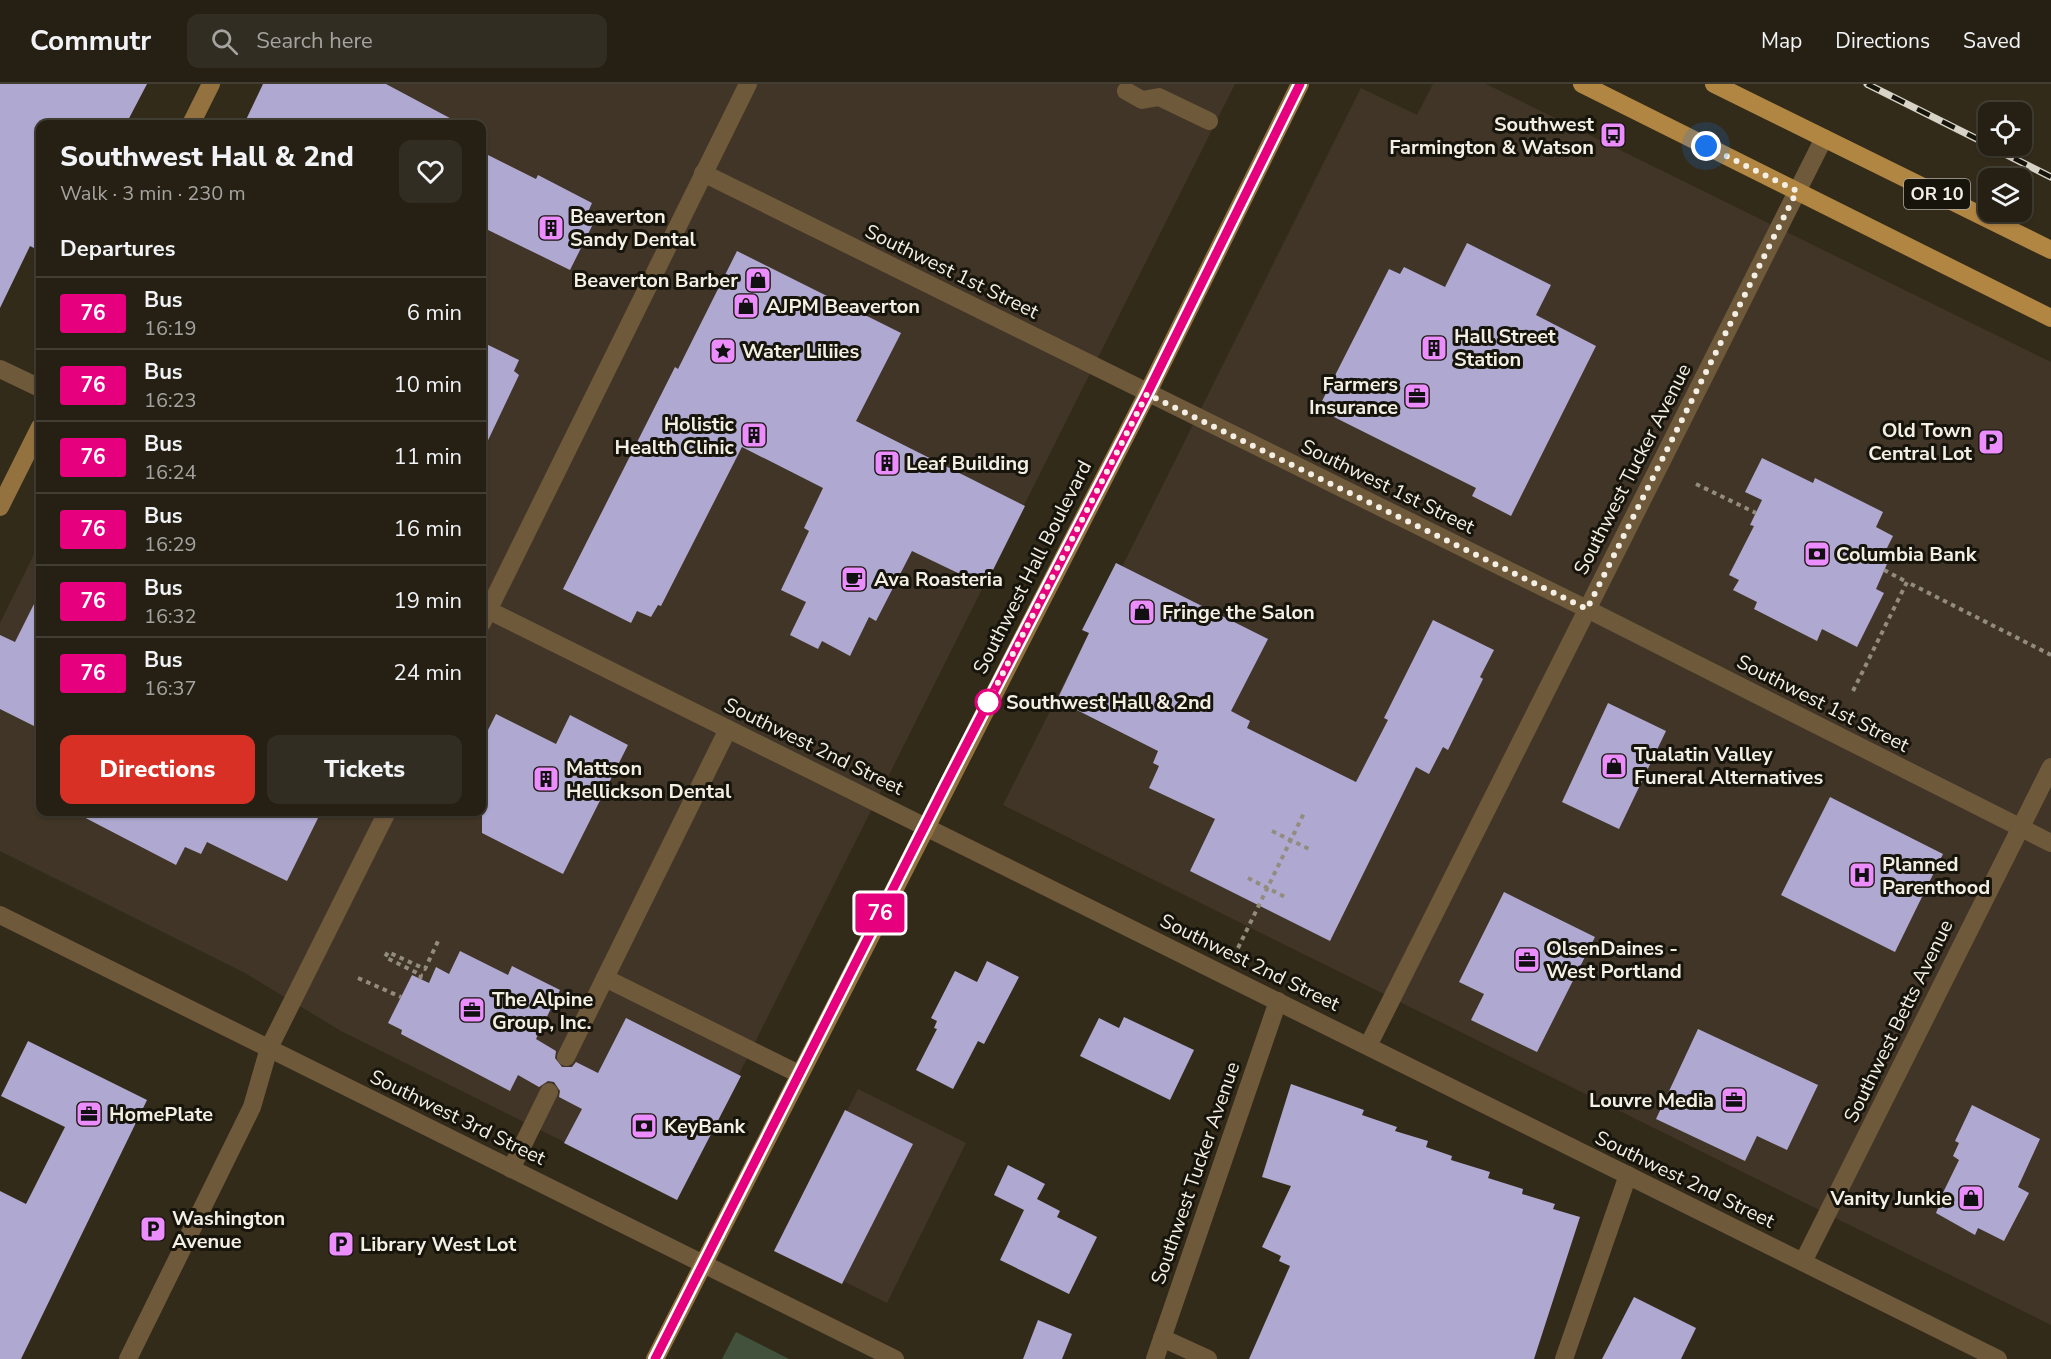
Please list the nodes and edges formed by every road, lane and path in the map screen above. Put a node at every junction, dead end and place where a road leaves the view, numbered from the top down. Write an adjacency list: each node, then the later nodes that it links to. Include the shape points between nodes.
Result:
1 (212, 84): 8 (main road)
2 (748, 84): 11 (street)
3 (1300, 84): 17 (main road, Southwest Hall Boulevard)
4 (1582, 84): 12 (main road)
5 (1714, 84): 10 (main road, OR 10)
6 (1156, 90): 7 (street, via 1142,100); 9 (street)
7 (1126, 91)
8 (193, 120)
9 (1209, 121)
10 (1824, 138): 12 (street, Southwest Tucker Avenue); 13 (main road, OR 10)
11 (703, 173): 17 (street, Southwest 1st Street); 25 (street)
12 (1797, 191): 14 (main road); 24 (street, Southwest Tucker Avenue)
13 (2051, 250)
14 (2051, 318)
15 (0, 369): 16 (street)
16 (36, 386)
17 (1147, 394): 24 (street, Southwest 1st Street); 33 (main road, Southwest Hall Boulevard)
18 (36, 435): 20 (main road)
19 (1696, 484): 21 (path)
20 (0, 507)
21 (1756, 513)
22 (1884, 570): 23 (path)
23 (1907, 582): 27 (path); 28 (path)
24 (1587, 609): 34 (street, Southwest 1st Street); 50 (street, Southwest Tucker Avenue)
25 (486, 610)
26 (486, 615): 29 (street, Southwest 2nd Street)
27 (2051, 655)
28 (1853, 691)
29 (728, 729): 33 (street, Southwest 2nd Street); 46 (street)
30 (2051, 767): 34 (street, Southwest Betts Avenue)
31 (1305, 811): 36 (path)
32 (385, 816): 51 (street)
33 (925, 826): 44 (street, Southwest 2nd Street); 53 (main road, Southwest Hall Boulevard)
34 (2019, 827): 37 (street, Southwest 1st Street); 57 (street, Southwest Betts Avenue)
35 (1272, 831): 36 (path)
36 (1291, 840): 38 (path); 40 (path)
37 (2051, 843)
38 (1311, 850)
39 (1248, 878): 40 (path)
40 (1268, 888): 41 (path); 44 (path)
41 (1287, 898)
42 (0, 915): 51 (street, Southwest 3rd Street)
43 (439, 939): 47 (path, via 425,969 388,952 385,957 421,975)
44 (1224, 975): 49 (street, Southwest 2nd Street)
45 (358, 978): 48 (path)
46 (605, 978): 52 (street); 53 (street)
47 (420, 979)
48 (400, 998)
49 (1278, 1001): 50 (street, Southwest 2nd Street); 59 (street, Southwest Tucker Avenue)
50 (1368, 1046): 56 (street, Southwest 2nd Street)
51 (269, 1048): 55 (street, Southwest 3rd Street); 61 (street, via 252,1107)
52 (566, 1057)
53 (799, 1074): 58 (main road, Southwest Hall Boulevard)
54 (549, 1092): 55 (street)
55 (511, 1169): 58 (street, Southwest 3rd Street)
56 (1628, 1175): 57 (street, Southwest 2nd Street); 66 (street)
57 (1803, 1262): 60 (street, Southwest 2nd Street)
58 (703, 1264): 62 (main road, Southwest Hall Boulevard); 63 (street, Southwest 3rd Street)
59 (1162, 1338): 64 (street, Southwest Tucker Avenue); 65 (street)
60 (1968, 1352): 67 (street, Southwest 2nd Street)
61 (128, 1359)
62 (655, 1359)
63 (895, 1359)
64 (1155, 1359)
65 (1208, 1359)
66 (1564, 1359)
67 (1998, 1359)

